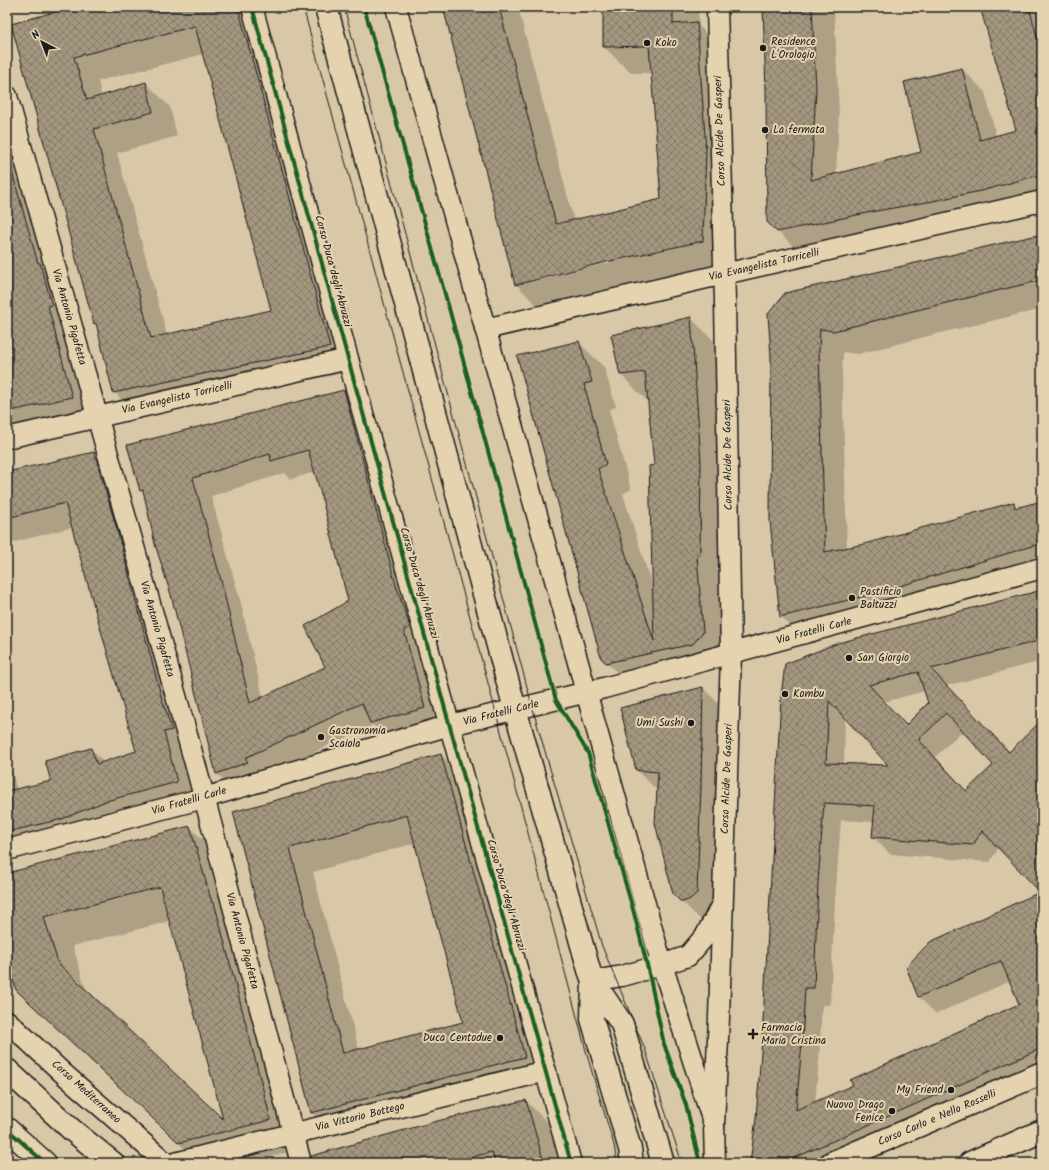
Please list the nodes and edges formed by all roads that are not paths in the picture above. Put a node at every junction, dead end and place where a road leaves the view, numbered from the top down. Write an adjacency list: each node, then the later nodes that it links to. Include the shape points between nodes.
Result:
1 (252, 7): 9 (street, Corso Duca degli Abruzzi)
2 (326, 7): 15 (main road)
3 (396, 7): 8 (street)
4 (716, 7): 7 (street, Corso Alcide De Gasperi)
5 (7, 96): 10 (street, Via Antonio Pigafetta)
6 (1042, 201): 7 (street, Via Evangelista Torricelli)
7 (724, 274): 8 (street, Via Evangelista Torricelli); 13 (street, Corso Alcide De Gasperi)
8 (485, 329): 14 (street)
9 (348, 359): 10 (street, Via Evangelista Torricelli); 16 (street, Corso Duca degli Abruzzi)
10 (96, 416): 11 (street, Via Evangelista Torricelli); 17 (street, Via Antonio Pigafetta)
11 (7, 438)
12 (1042, 568): 13 (street, Via Fratelli Carle)
13 (731, 654): 14 (street, Via Fratelli Carle); 19 (street, Corso Alcide De Gasperi)
14 (587, 692): 15 (street, Via Fratelli Carle); 20 (street)
15 (515, 709): 16 (street, Via Fratelli Carle); 21 (main road)
16 (450, 725): 17 (street, Via Fratelli Carle); 24 (street, Corso Duca degli Abruzzi)
17 (204, 798): 18 (street, Via Fratelli Carle); 29 (street, Via Antonio Pigafetta)
18 (7, 850)
19 (722, 903): 20 (street, Corso Alcide De Gasperi, via 706,934 688,956); 26 (street, Corso Alcide De Gasperi, via 720,1017)
20 (662, 965): 21 (street, Corso Alcide De Gasperi); 26 (street)
21 (593, 981): 36 (main road, via 592,1019); 37 (main road, via 622,1024)
22 (7, 1021): 32 (street, Corso Mediterraneo)
23 (7, 1070): 31 (main road, via 72,1130)
24 (546, 1071): 29 (street, Via Vittorio Bottego); 35 (street, Corso Duca degli Abruzzi)
25 (1042, 1073): 39 (main road, Corso Carlo e Nello Rosselli)
26 (714, 1125): 38 (street, Corso Alcide De Gasperi)
27 (7, 1129): 30 (main road)
28 (1042, 1131): 40 (main road)
29 (293, 1134): 33 (street, Via Vittorio Bottego); 34 (street, Via Antonio Pigafetta)
30 (45, 1163)
31 (113, 1163)
32 (166, 1163)
33 (175, 1163)
34 (301, 1163)
35 (571, 1163)
36 (632, 1163)
37 (663, 1163)
38 (715, 1163)
39 (831, 1163)
40 (970, 1163)

